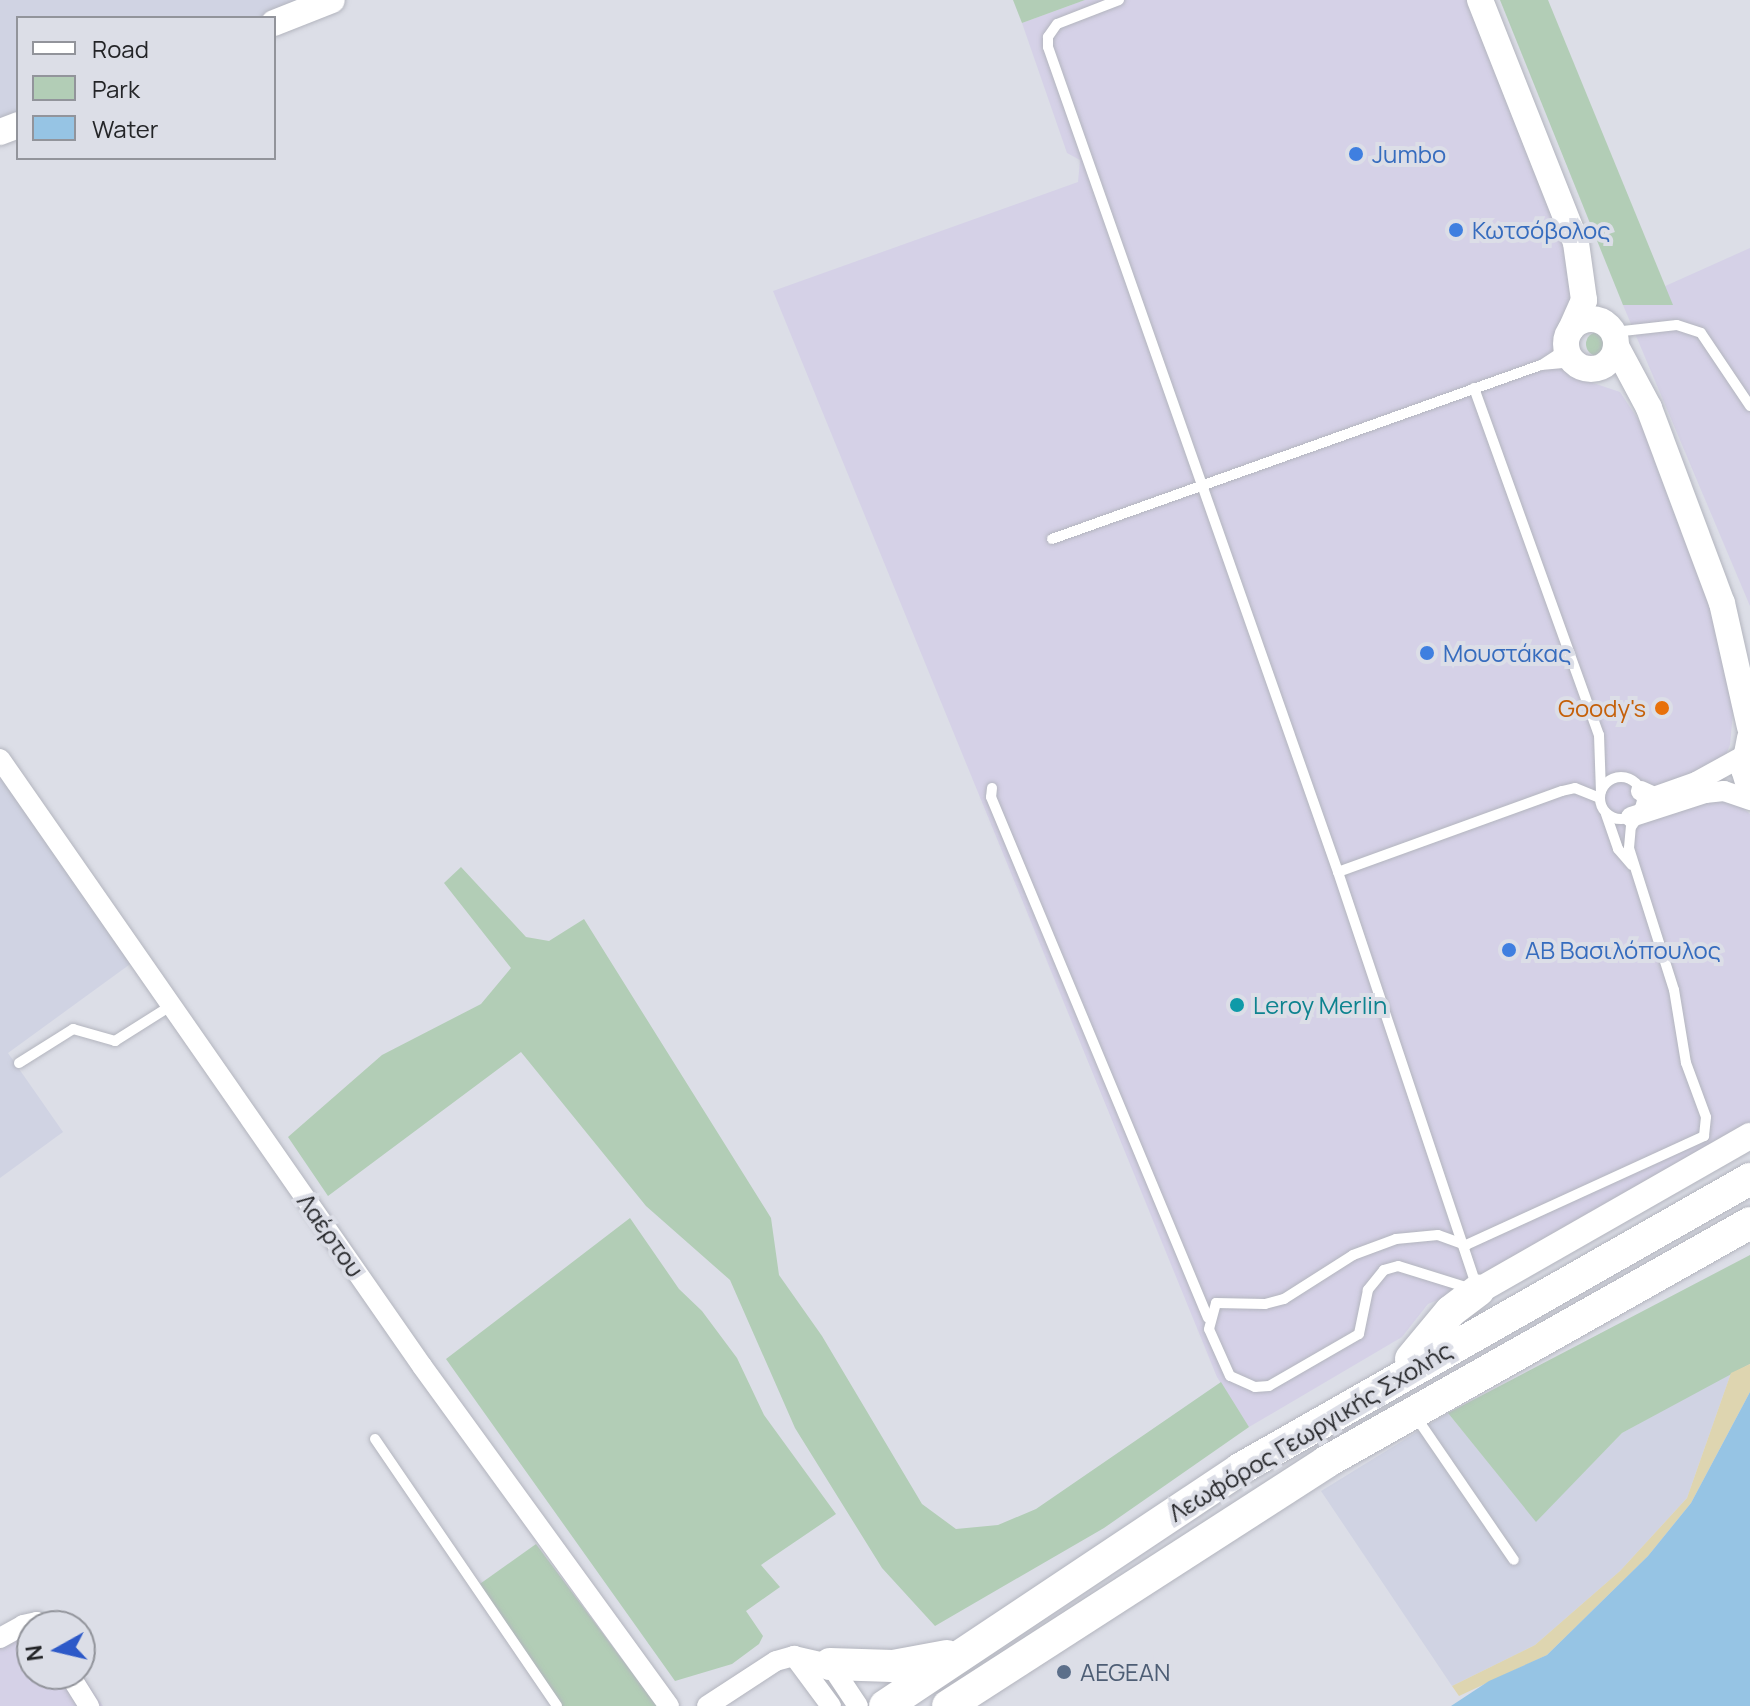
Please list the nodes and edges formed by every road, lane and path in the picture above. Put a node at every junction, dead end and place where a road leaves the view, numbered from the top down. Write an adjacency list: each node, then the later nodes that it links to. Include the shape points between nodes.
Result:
1 (332, 0): 4 (street)
2 (1119, 0): 11 (lane, via 1057,24 1048,47)
3 (1480, 0): 5 (street)
4 (276, 22)
5 (1576, 243): 6 (street, via 1595,279); 7 (street, via 1584,300)
6 (1611, 334): 7 (street, via 1582,320); 7 (street, via 1603,367); 9 (lane, via 1677,325 1701,333); 10 (street, via 1649,408)
7 (1575, 352): 8 (lane); 10 (street, via 1623,388)
8 (1474, 388): 11 (lane); 21 (lane, via 1599,735)
9 (1750, 406)
10 (1656, 437): 13 (street)
11 (1203, 487): 12 (lane); 26 (lane)
12 (1052, 539)
13 (1722, 603): 14 (street); 15 (street)
14 (1750, 655)
15 (1750, 727)
16 (1747, 746): 19 (street); 20 (street, via 1719,773 1654,797)
17 (0, 759): 27 (street, Λαέρτου)
18 (992, 788): 34 (lane, via 991,797)
19 (1750, 789)
20 (1641, 791): 21 (lane, via 1625,778 1611,780); 24 (lane)
21 (1601, 795): 23 (lane); 26 (lane, via 1575,788 1562,791)
22 (1750, 800): 24 (street, via 1724,791 1705,793)
23 (1606, 814): 24 (lane, via 1618,819); 25 (lane, via 1618,849)
24 (1636, 816): 25 (lane, via 1629,834)
25 (1634, 866): 32 (lane, via 1674,990 1686,1063 1706,1117 1704,1136)
26 (1338, 872): 32 (lane)
27 (172, 1005): 28 (lane, via 115,1041 73,1029); 43 (street, Λαέρτου, via 422,1366)
28 (19, 1063)
29 (1750, 1136): 33 (street)
30 (1750, 1179): 35 (main road, Λεωφόρος Γεωργικής Σχολής)
31 (1750, 1223): 36 (main road, Λεωφόρος Γεωργικής Σχολής)
32 (1466, 1245): 33 (lane); 34 (lane, via 1438,1235 1396,1239 1353,1255 1284,1299 1265,1304 1227,1299 1216,1303)
33 (1478, 1291): 34 (lane, via 1398,1266 1384,1270 1368,1290 1359,1334 1269,1386 1255,1387 1230,1376); 35 (main road, via 1451,1311)
34 (1208, 1318)
35 (1386, 1382): 39 (main road, Λεωφόρος Γεωργικής Σχολής, via 1240,1469)
36 (1412, 1412): 38 (lane); 48 (main road, Λεωφόρος Γεωργικής Σχολής, via 1225,1525)
37 (375, 1439): 42 (lane)
38 (1514, 1560)
39 (962, 1652): 41 (main road, via 893,1666); 47 (main road, Λεωφόρος Γεωργικής Σχολής)
40 (794, 1656): 41 (street); 44 (street, via 776,1661); 45 (street)
41 (830, 1664): 46 (street)
42 (557, 1706)
43 (669, 1706)
44 (707, 1706)
45 (831, 1706)
46 (858, 1706)
47 (885, 1706)
48 (948, 1706)

